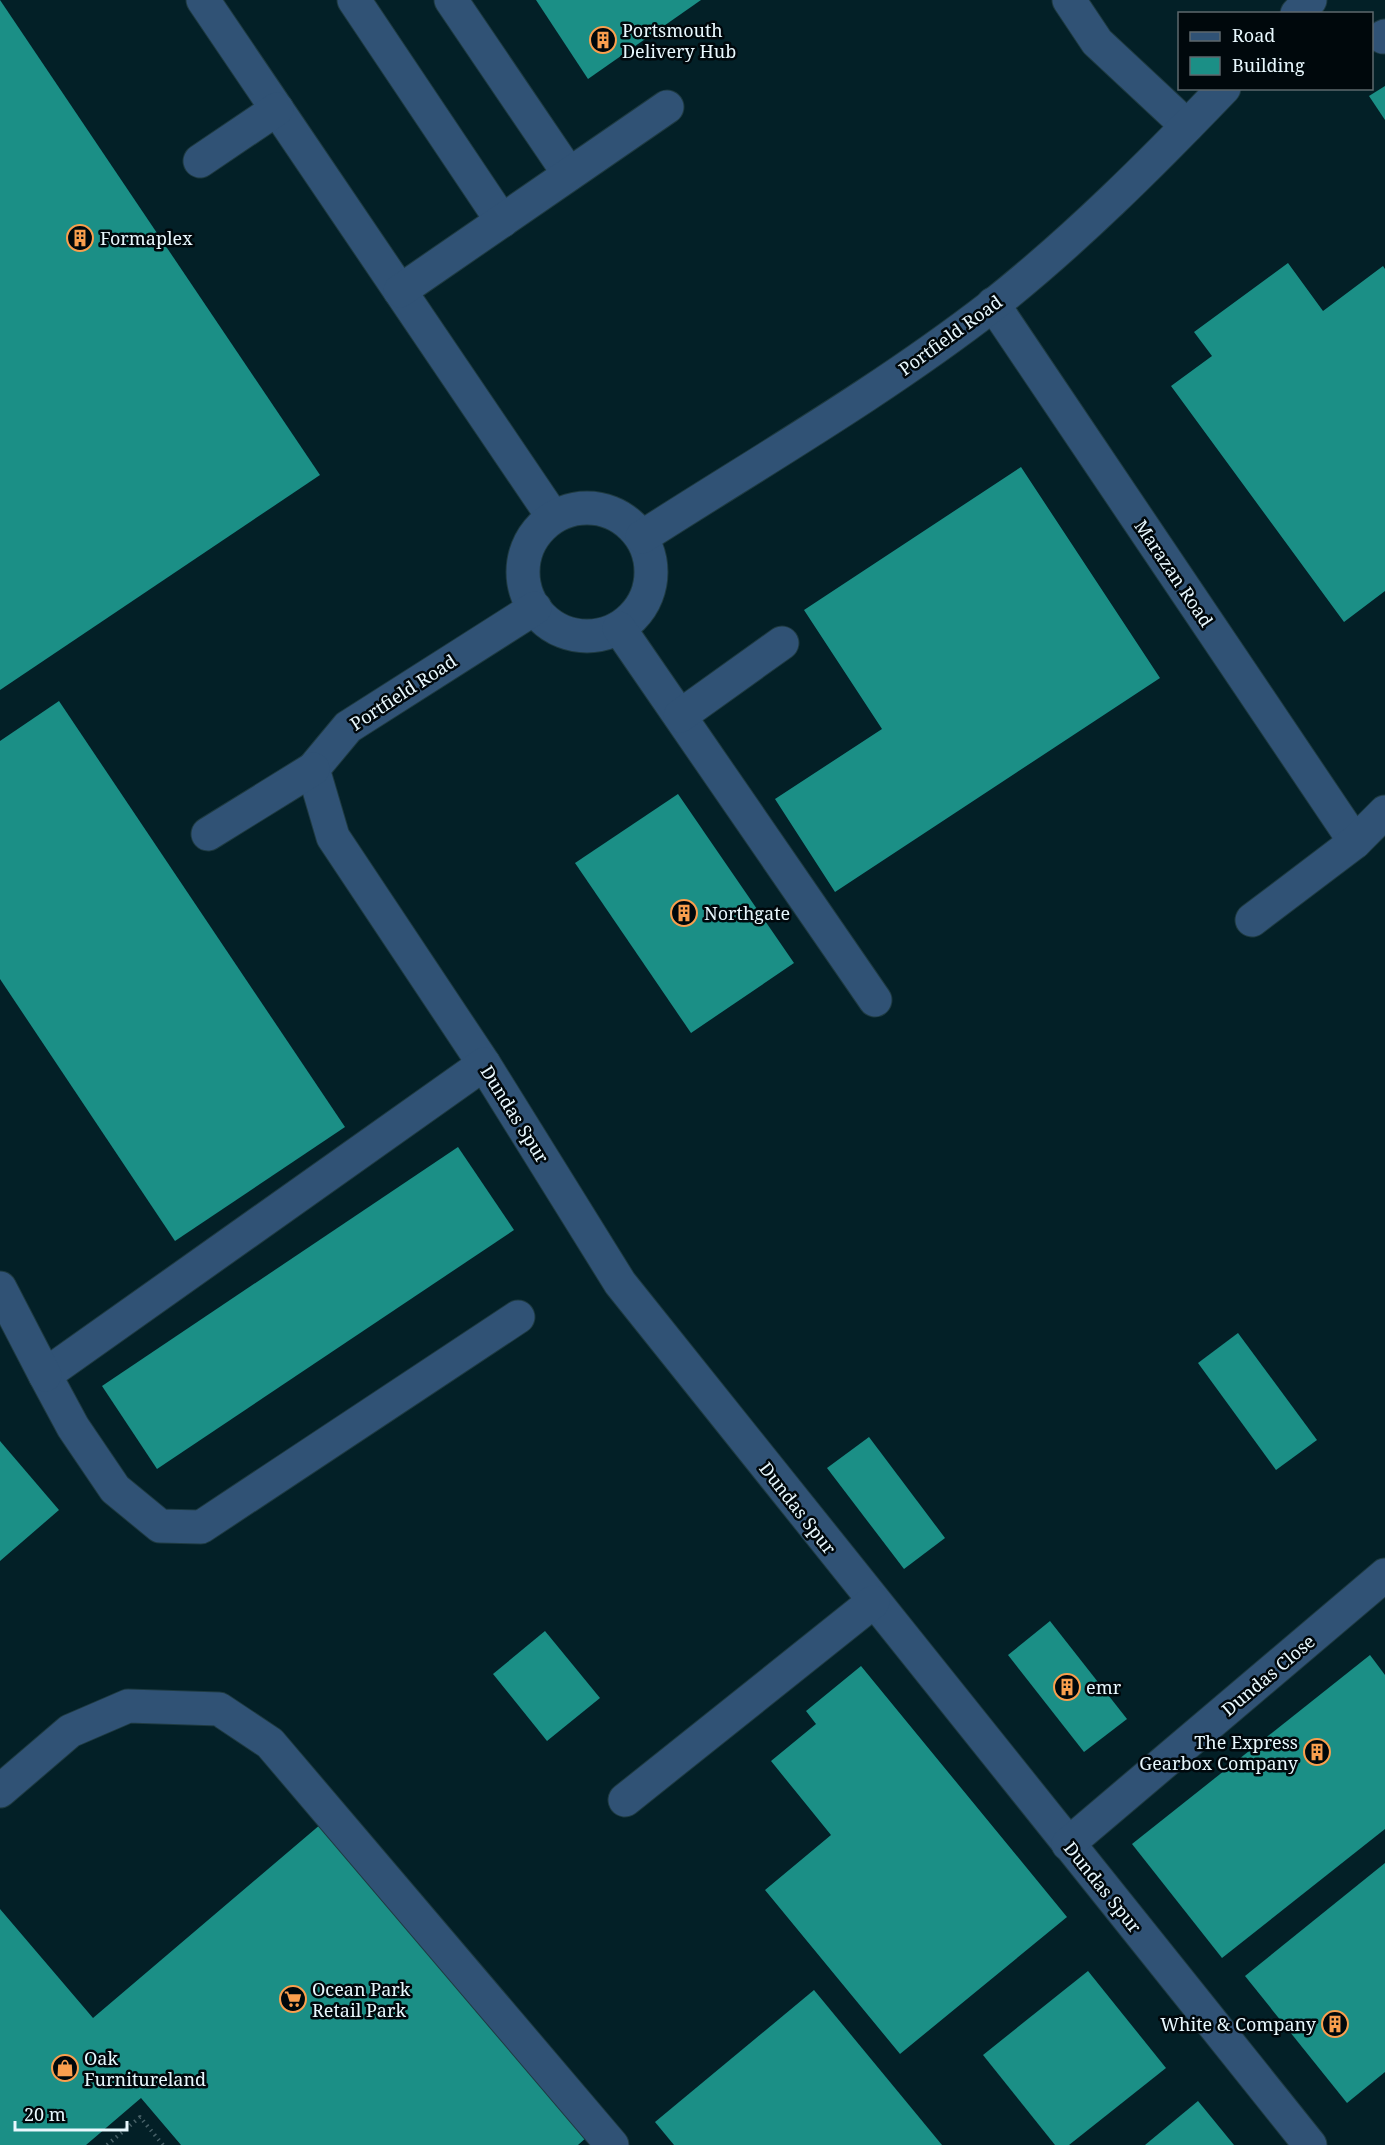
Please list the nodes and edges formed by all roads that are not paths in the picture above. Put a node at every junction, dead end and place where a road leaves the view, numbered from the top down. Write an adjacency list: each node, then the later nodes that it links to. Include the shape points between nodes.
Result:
1 (203, 0): 9 (street)
2 (354, 0): 13 (street)
3 (451, 0): 12 (street)
4 (1069, 0): 10 (street, via 1097,42)
5 (1310, 0): 6 (street)
6 (1299, 12)
7 (1222, 90): 10 (street, Portfield Road)
8 (667, 107): 12 (street)
9 (277, 109): 11 (street); 14 (street)
10 (1187, 126): 15 (street, Portfield Road, via 1066,243)
11 (200, 161)
12 (569, 174): 13 (street)
13 (502, 221): 14 (street)
14 (400, 291): 16 (street)
15 (993, 304): 17 (street, Portfield Road, via 924,356); 25 (street, Marazan Road)
16 (553, 517): 17 (street, via 574,508 596,508 618,515); 18 (street, via 529,544 523,566 525,588)
17 (642, 537): 19 (street, via 651,558 651,580 645,602)
18 (535, 609): 19 (street, via 555,627 576,635 598,636); 22 (street, Portfield Road, via 348,727)
19 (619, 628): 21 (street)
20 (782, 643): 21 (street)
21 (686, 725): 27 (street)
22 (313, 769): 24 (street, Portfield Road); 28 (street, Dundas Spur, via 333,837)
23 (1385, 812): 25 (street)
24 (208, 834)
25 (1355, 842): 26 (street)
26 (1252, 920)
27 (875, 1000)
28 (484, 1064): 31 (street); 33 (street, Dundas Spur, via 620,1283)
29 (0, 1288): 31 (street)
30 (518, 1317): 31 (street, via 201,1527 160,1526 115,1489 73,1427)
31 (45, 1375)
32 (1385, 1575): 36 (street, Dundas Close)
33 (873, 1602): 35 (street); 36 (street, Dundas Spur)
34 (0, 1791): 37 (street, via 70,1731 128,1706 219,1709 270,1743)
35 (625, 1800)
36 (1068, 1844): 38 (street, Dundas Spur)
37 (612, 2145)
38 (1310, 2145)

